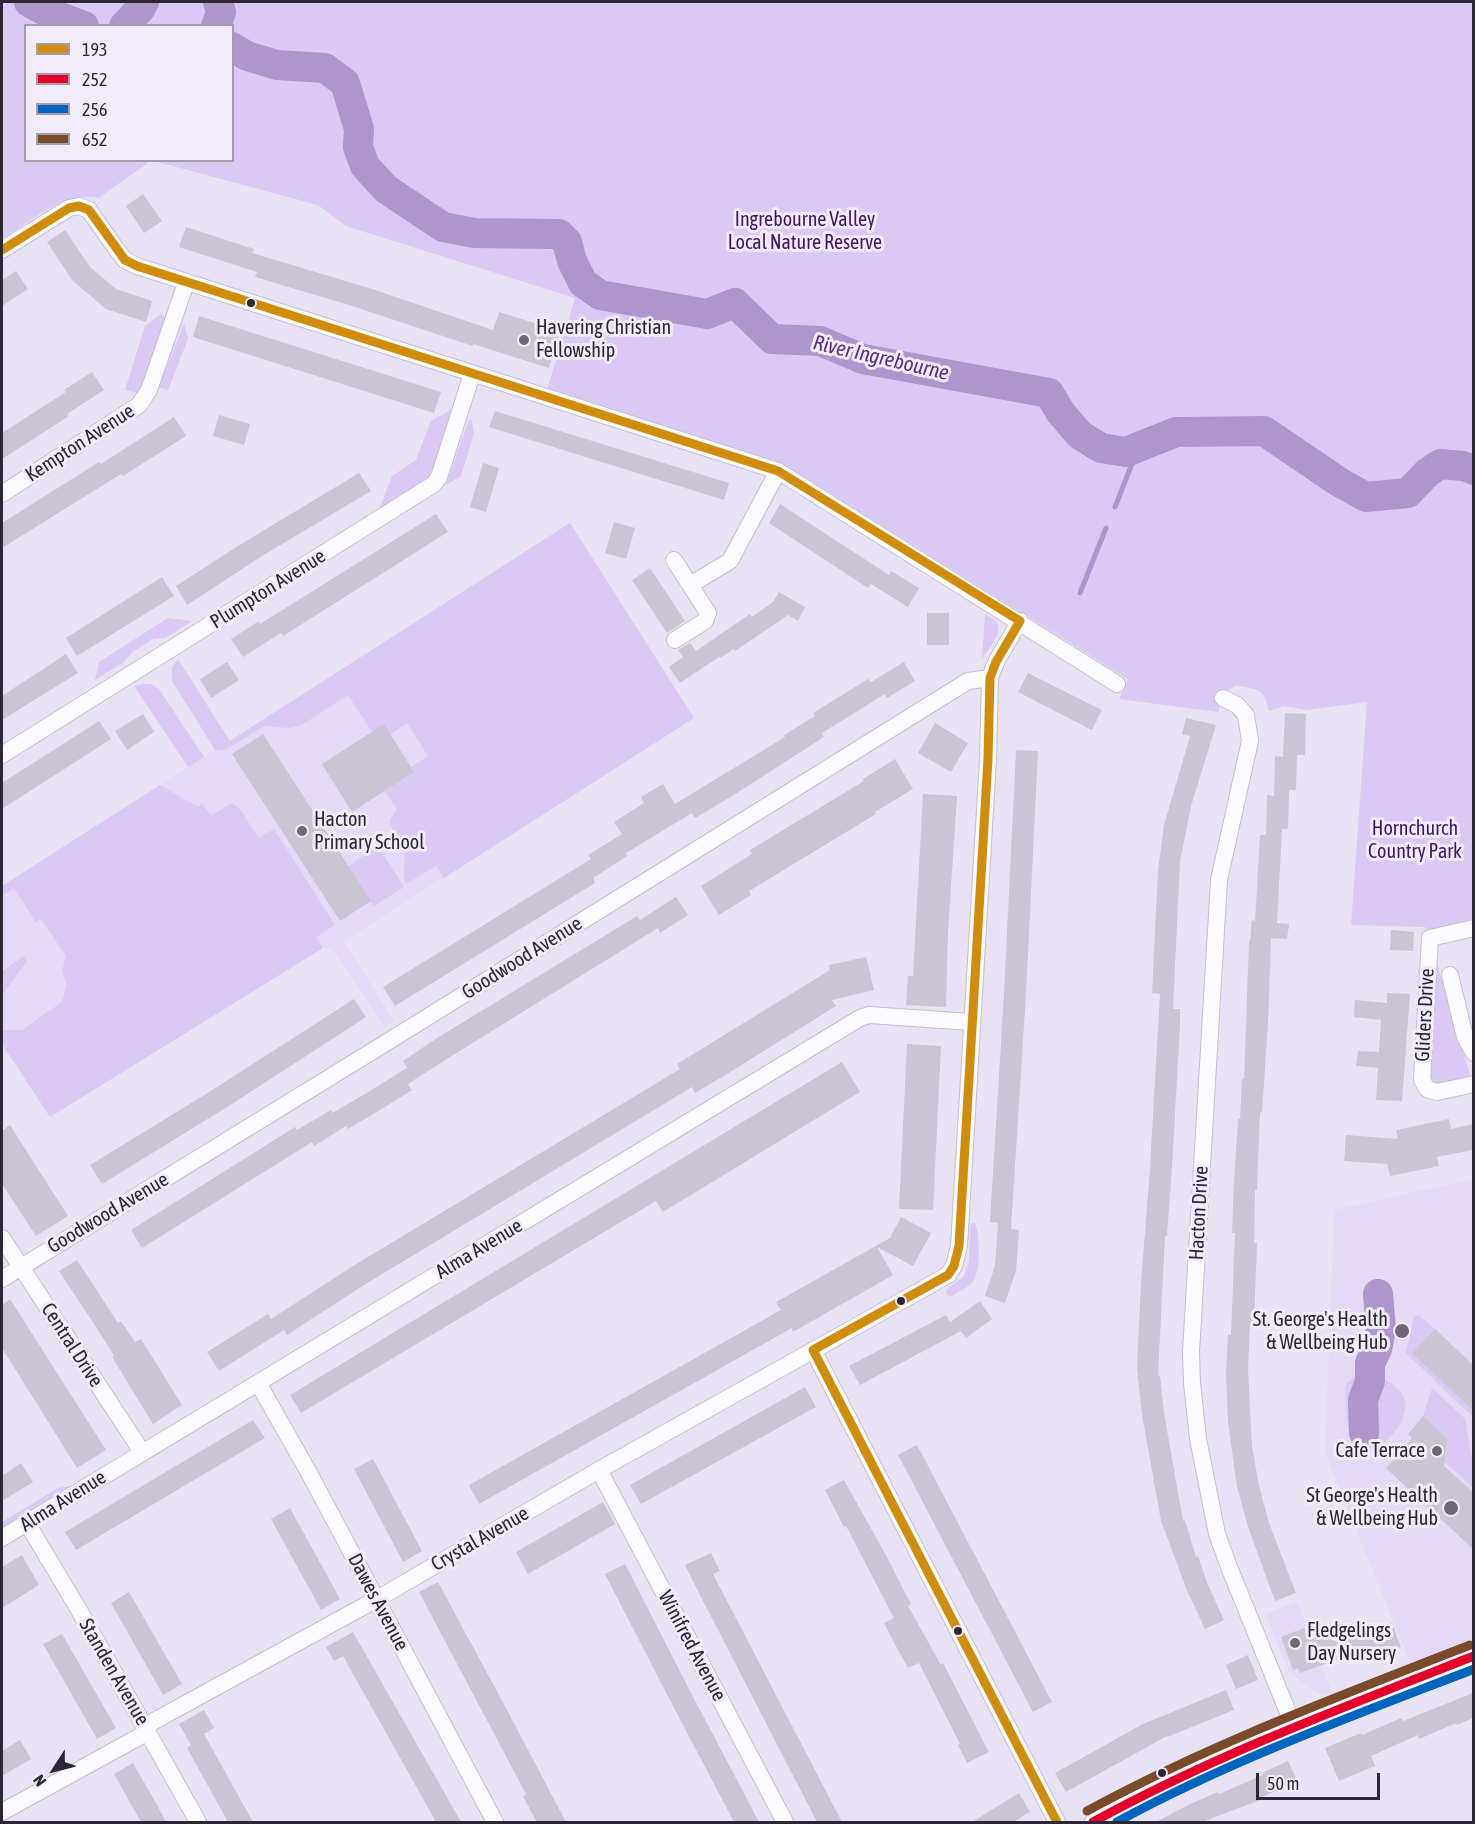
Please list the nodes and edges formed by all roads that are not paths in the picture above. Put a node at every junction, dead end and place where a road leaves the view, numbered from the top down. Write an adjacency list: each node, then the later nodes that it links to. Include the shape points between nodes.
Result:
1 (2, 250): 2 (street, via 69,208 80,206 89,210 125,260)
2 (186, 283): 3 (street); 5 (street, Kempton Avenue, via 149,390 139,405)
3 (472, 374): 4 (street); 13 (street, Plumpton Avenue, via 434,484)
4 (778, 471): 7 (street, via 730,561); 8 (street)
5 (2, 494)
6 (674, 560): 7 (street)
7 (690, 585): 9 (street, via 708,614 705,621)
8 (1020, 621): 10 (street); 11 (street)
9 (675, 640)
10 (990, 678): 16 (street, Crystal Avenue); 20 (street, Goodwood Avenue, via 968,681)
11 (1117, 684)
12 (1223, 698): 30 (street, Hacton Drive, via 1246,715 1250,741 1219,880 1192,1383 1198,1439 1217,1533)
13 (2, 756)
14 (1473, 928): 18 (street, Gliders Drive, via 1430,938 1422,1080 1427,1089 1437,1092)
15 (1450, 975): 17 (street, via 1465,1037)
16 (971, 1022): 22 (street, Crystal Avenue, via 959,1246 954,1266 948,1275); 23 (street, Alma Avenue, via 868,1015 860,1018)
17 (1473, 1053)
18 (1473, 1084)
19 (2, 1238): 20 (street, Central Drive)
20 (21, 1267): 21 (street, Goodwood Avenue); 24 (street, Central Drive)
21 (2, 1279)
22 (813, 1350): 25 (street, Crystal Avenue); 36 (street)
23 (258, 1383): 24 (street, Alma Avenue); 28 (street, Dawes Avenue)
24 (142, 1452): 26 (street, Alma Avenue)
25 (599, 1470): 28 (street, Crystal Avenue); 35 (street, Winifred Avenue)
26 (27, 1523): 27 (street, Alma Avenue); 31 (street, Standen Avenue)
27 (2, 1538)
28 (376, 1599): 31 (street, Crystal Avenue); 34 (street, Dawes Avenue)
29 (1473, 1656): 30 (street)
30 (1294, 1727): 37 (street, via 1195,1770)
31 (147, 1729): 32 (street, Crystal Avenue); 33 (street, Standen Avenue)
32 (2, 1812)
33 (198, 1822)
34 (495, 1822)
35 (785, 1822)
36 (1057, 1822)
37 (1093, 1822)

